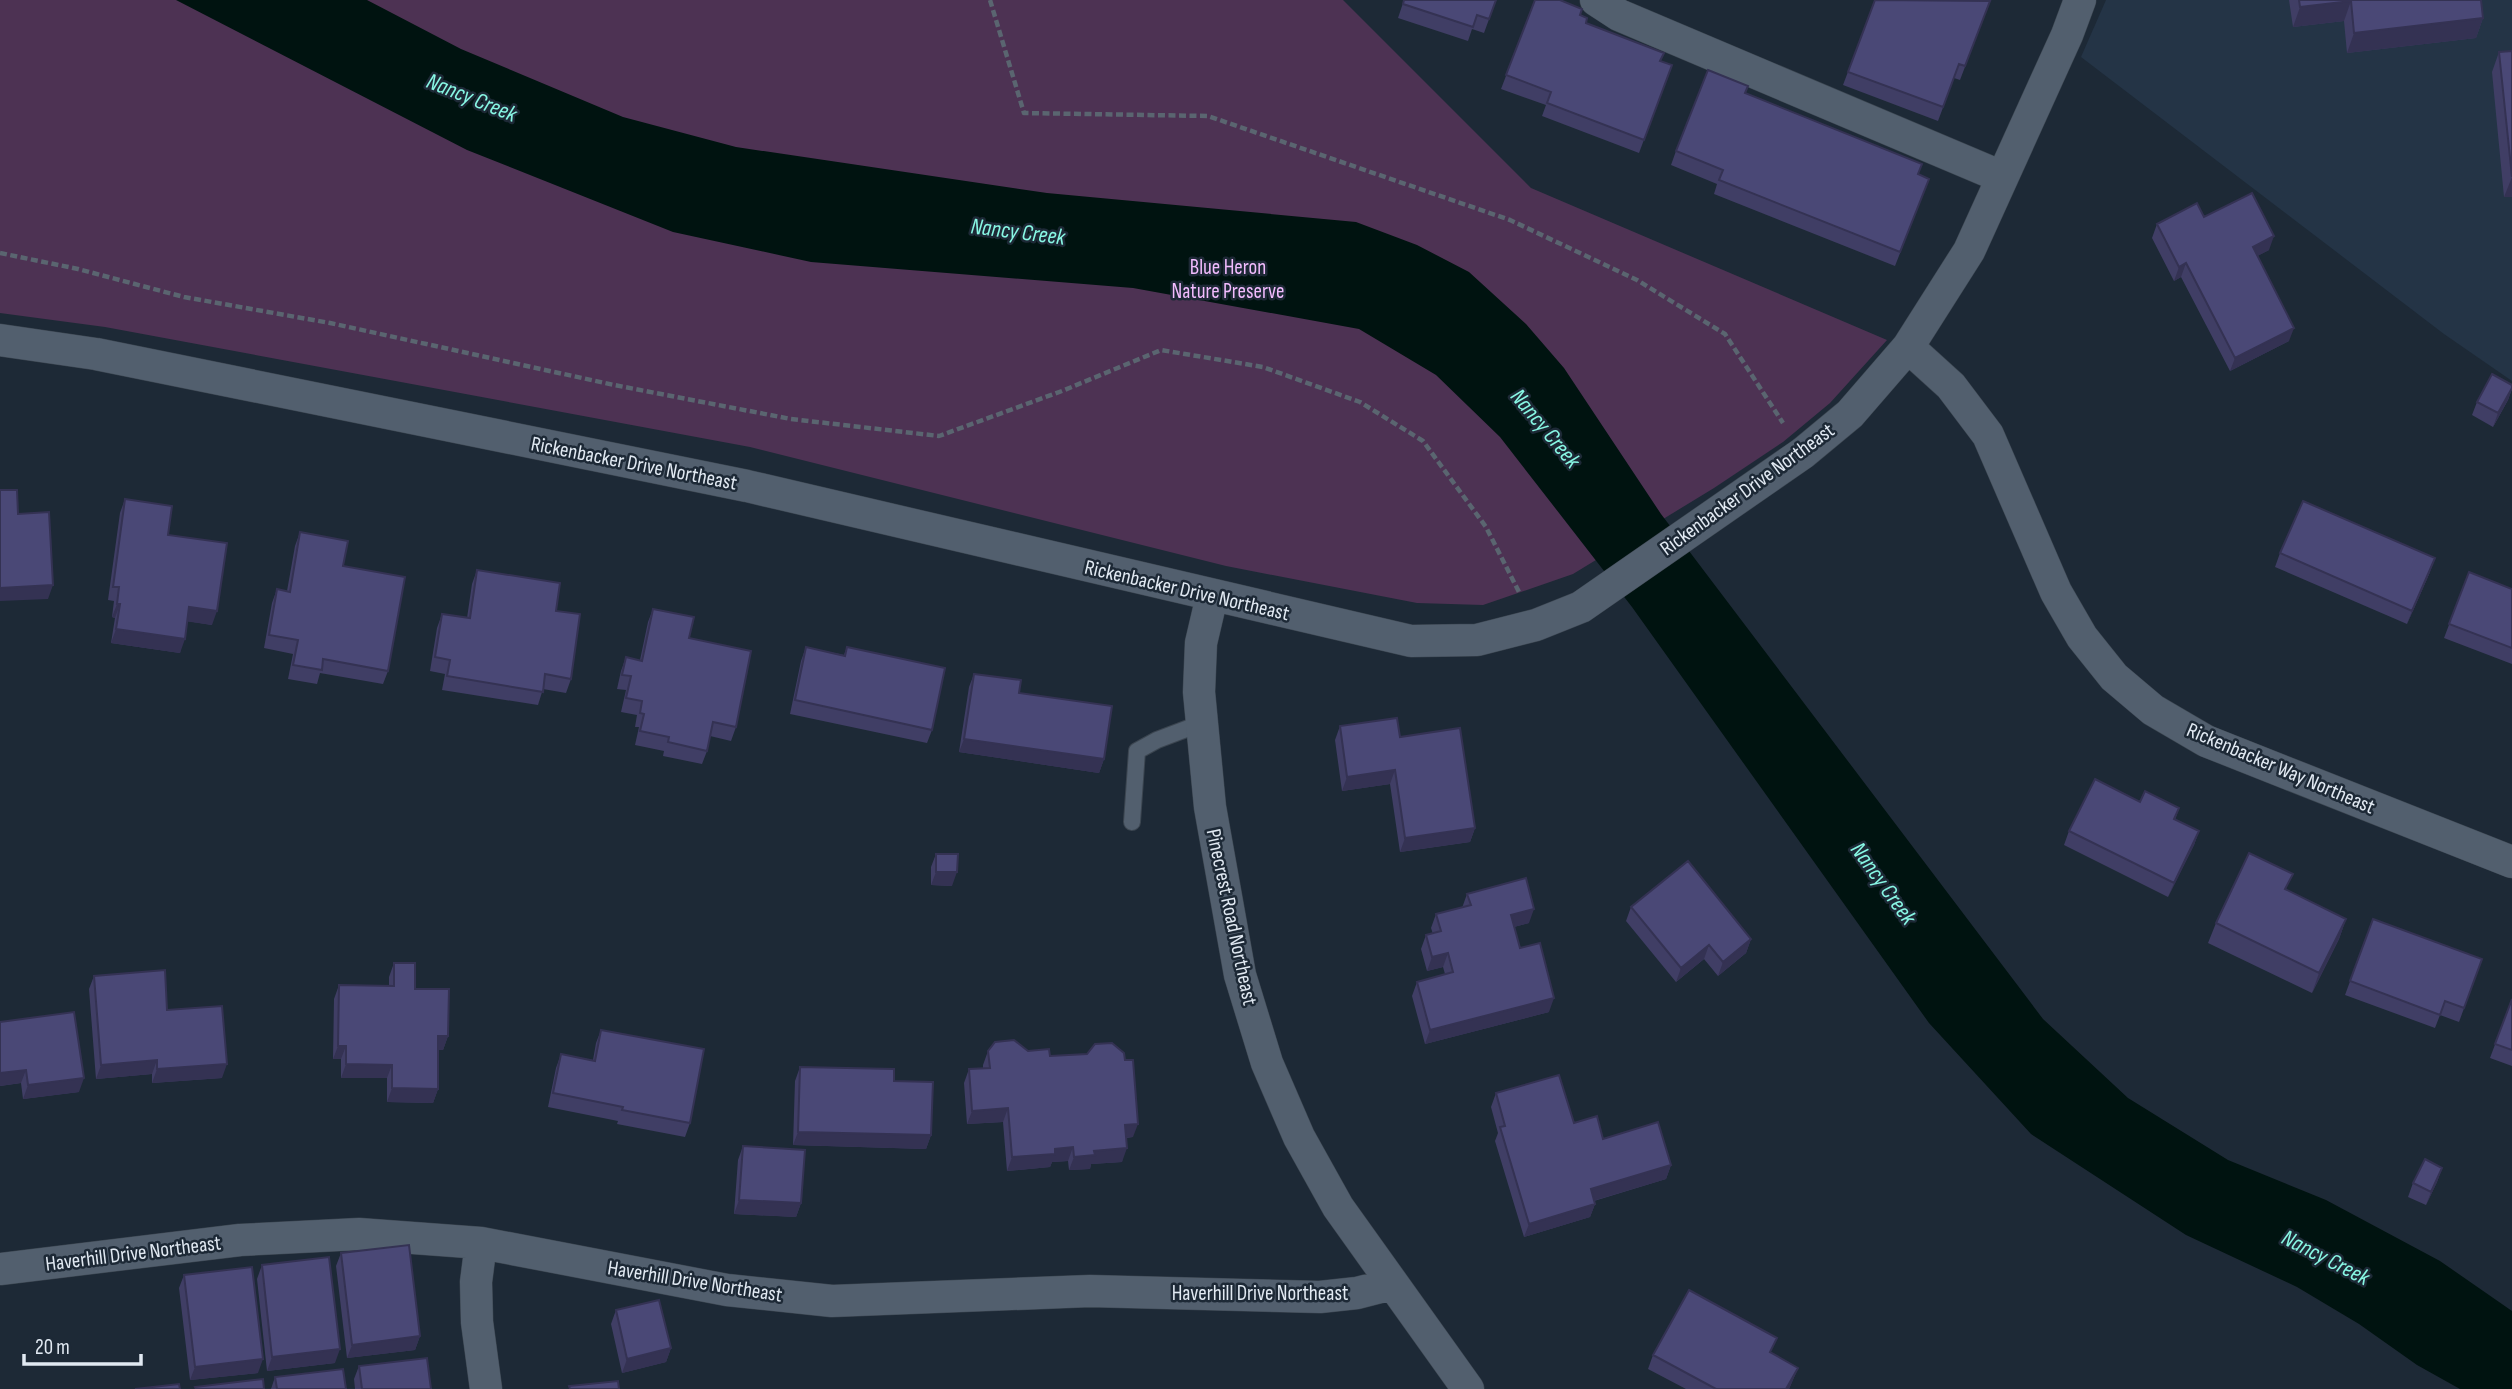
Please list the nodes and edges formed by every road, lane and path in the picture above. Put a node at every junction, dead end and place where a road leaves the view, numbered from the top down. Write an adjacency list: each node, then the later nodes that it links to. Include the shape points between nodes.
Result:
1 (990, 0): 8 (path, via 1024,113 1208,116 1510,220 1637,280 1725,334)
2 (1596, 0): 4 (street, via 1619,15)
3 (2080, 0): 4 (street, Rickenbacker Drive Northeast)
4 (2002, 177): 7 (street, Rickenbacker Drive Northeast, via 1969,251)
5 (0, 253): 10 (path, via 184,297 330,323 628,388 791,419 939,436 1161,350 1263,367 1360,402 1423,441 1486,527)
6 (0, 340): 9 (street, Rickenbacker Drive Northeast, via 96,354 747,486)
7 (1908, 347): 8 (street, Rickenbacker Drive Northeast, via 1850,414); 13 (street, Rickenbacker Way Northeast, via 1951,386 1988,435 2056,592 2114,677 2143,702 2206,741)
8 (1803, 453): 10 (street, Rickenbacker Drive Northeast, via 1581,607)
9 (1212, 596): 10 (street, Rickenbacker Drive Northeast, via 1411,641 1477,640); 11 (street, Pinecrest Road Northeast, via 1200,643)
10 (1535, 625)
11 (1202, 723): 12 (lane, via 1137,751); 16 (street, Pinecrest Road Northeast, via 1210,807 1240,975 1267,1063 1298,1137 1338,1207)
12 (1132, 822)
13 (2512, 862)
14 (481, 1243): 15 (street, Haverhill Drive Northeast, via 359,1234 253,1240); 16 (street, Haverhill Drive Northeast, via 727,1290 832,1301 1090,1291 1320,1297); 17 (street, via 477,1322)
15 (0, 1269)
16 (1392, 1284): 18 (street, Pinecrest Road Northeast)
17 (486, 1389)
18 (1468, 1389)

